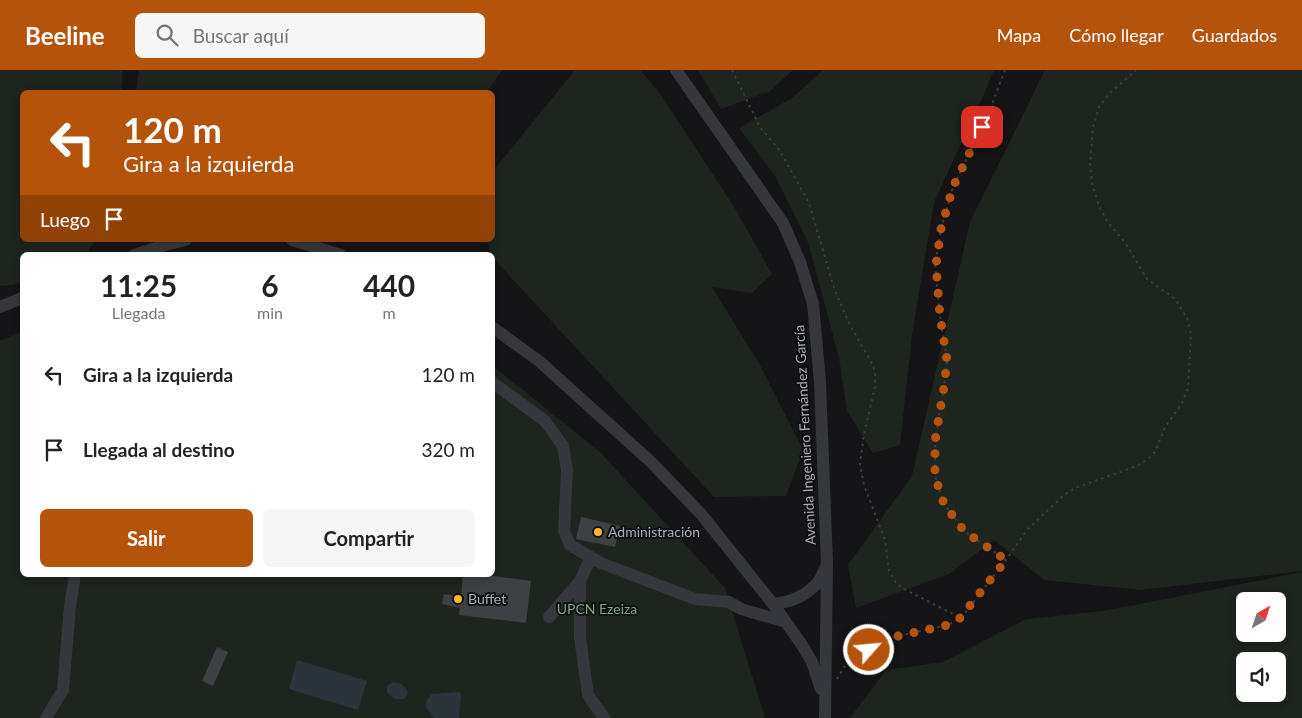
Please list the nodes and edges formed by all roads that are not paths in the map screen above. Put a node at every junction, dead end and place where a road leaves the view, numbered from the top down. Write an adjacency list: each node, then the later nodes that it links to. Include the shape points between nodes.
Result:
1 (676, 70): 11 (street, Avenida Ingeniero Fernández García, via 783,223 813,304 820,382)
2 (178, 242): 4 (street)
3 (299, 242): 5 (street)
4 (144, 252)
5 (331, 252)
6 (20, 299): 7 (street)
7 (0, 307)
8 (495, 329): 14 (street, via 539,361 651,462 701,514)
9 (495, 384): 10 (street, via 545,421 563,446 568,470 564,531 570,545)
10 (591, 557): 13 (street); 16 (street, via 695,599 729,602 741,609)
11 (827, 564): 14 (street, via 819,580 806,594 789,602); 17 (street, Avenida Ingeniero Fernández García)
12 (75, 577): 18 (street, via 63,690)
13 (580, 581): 15 (street); 19 (street, via 580,638 588,695)
14 (773, 604): 16 (street)
15 (550, 617)
16 (786, 622): 17 (street, via 812,662)
17 (824, 701): 20 (street, Avenida Ingeniero Fernández García)
18 (46, 718)
19 (604, 718)
20 (825, 718)

